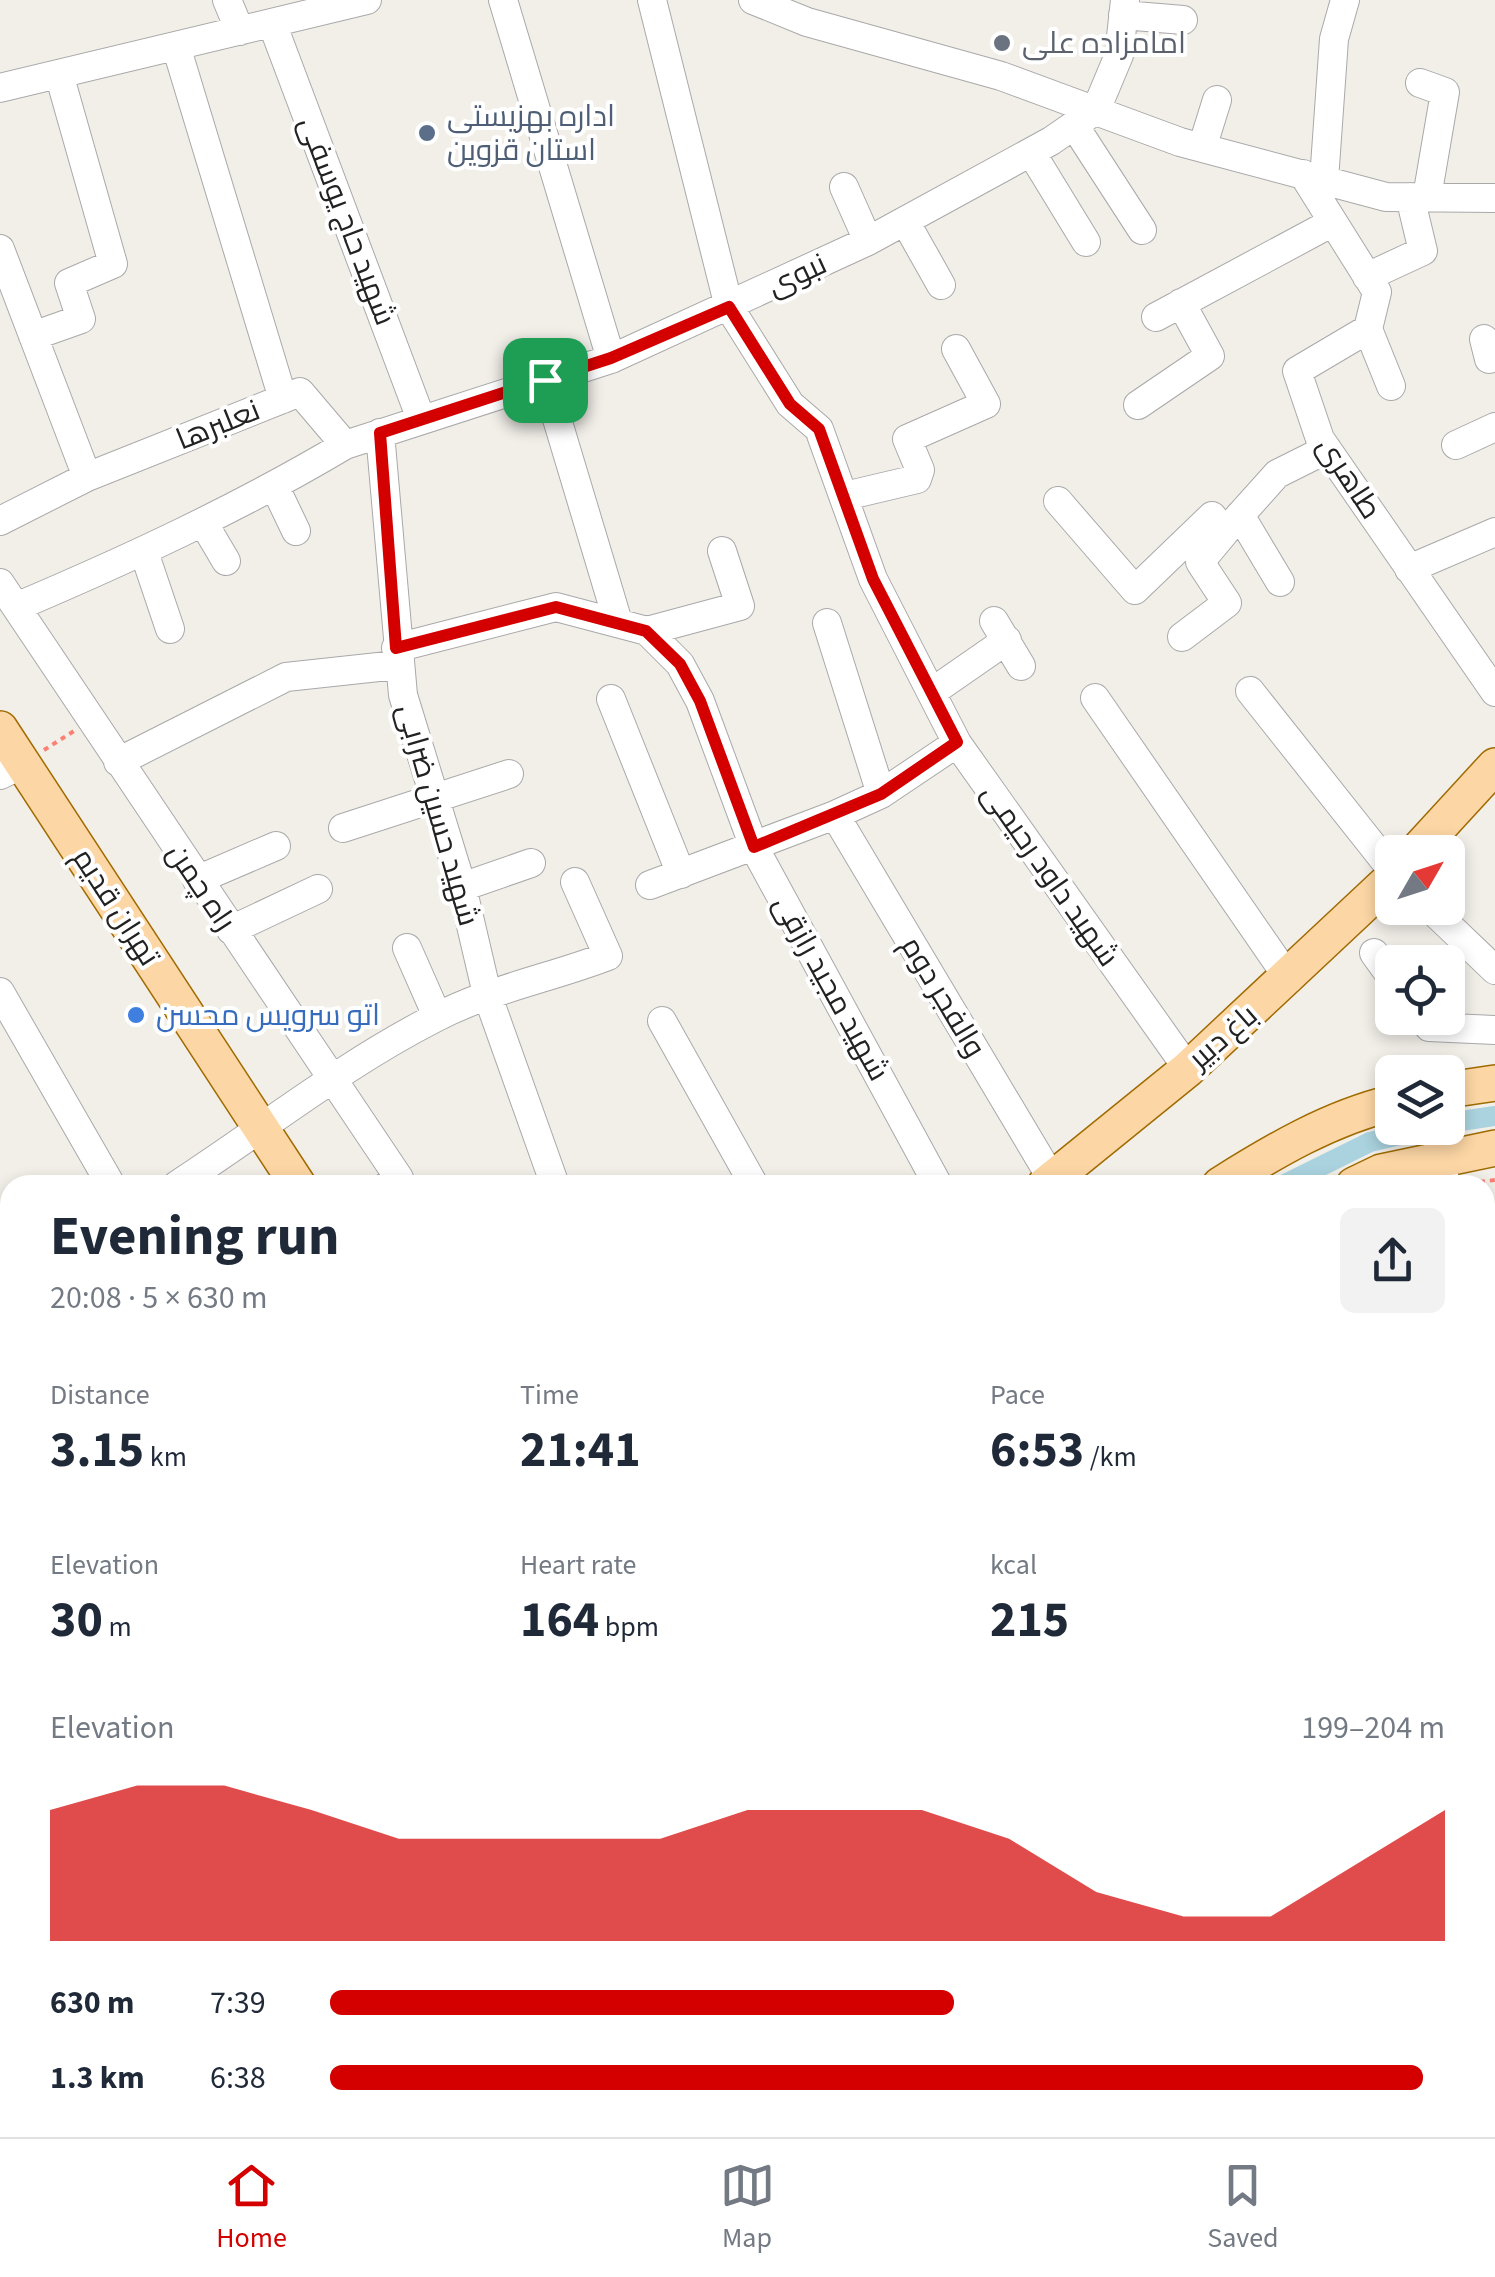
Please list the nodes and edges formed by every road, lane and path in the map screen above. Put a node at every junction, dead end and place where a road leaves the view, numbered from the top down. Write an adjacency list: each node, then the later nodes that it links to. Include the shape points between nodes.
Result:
1 (227, 0): 10 (street)
2 (367, 0): 9 (street)
3 (504, 0): 35 (street)
4 (652, 0): 31 (street, شهید داود رحیمی)
5 (753, 0): 16 (street, via 957,63)
6 (1346, 0): 19 (street)
7 (1124, 7): 8 (street); 16 (street, via 1120,55)
8 (1183, 20)
9 (272, 23): 10 (street); 40 (street, شهید حاج یوسفی)
10 (240, 30): 11 (street)
11 (176, 46): 12 (street); 38 (street)
12 (58, 74): 14 (street); 33 (street, via 113,264 69,283 81,319)
13 (1420, 83): 21 (street, via 1445,92)
14 (0, 88)
15 (1217, 100): 17 (street)
16 (1085, 117): 17 (street); 18 (street, نبوی); 25 (street)
17 (1202, 148): 19 (street)
18 (1030, 152): 23 (street, نبوی); 27 (street)
19 (1313, 177): 21 (street, via 1386,196); 24 (street)
20 (844, 187): 26 (street)
21 (1419, 197): 22 (street); 29 (street, via 1423,251)
22 (1495, 198)
23 (905, 221): 26 (street, نبوی); 30 (street)
24 (1333, 222): 29 (street); 39 (street, via 1169,310 1210,356)
25 (1142, 230)
26 (868, 241): 31 (street, نبوی)
27 (1086, 242)
28 (0, 249): 33 (street)
29 (1368, 277): 32 (street, via 1376,292)
30 (942, 284)
31 (729, 307): 35 (street, نبوی); 48 (street, شهید داود رحیمی, via 790,404 819,429)
32 (1368, 330): 37 (street); 45 (street, طاهری, via 1297,371)
33 (33, 336): 46 (street)
34 (956, 350): 48 (street, via 986,404 907,439 920,470 917,479)
35 (611, 358): 36 (street, نبوی)
36 (545, 380): 40 (street, نبوی); 62 (street)
37 (1391, 386)
38 (283, 399): 43 (street, نعلبرها, via 300,392); 46 (street, نعلبرها)
39 (1138, 405)
40 (422, 419): 42 (street)
41 (1495, 426): 44 (street)
42 (380, 433): 43 (street); 67 (street, شهید حسین ضرابی)
43 (345, 445): 47 (street)
44 (1456, 445)
45 (1327, 449): 52 (street, via 1277,474); 58 (street, طاهری)
46 (86, 478): 50 (street, نعلبرها)
47 (274, 487): 51 (street); 53 (street)
48 (845, 496): 70 (street, شهید داود رحیمی, via 873,579)
49 (1058, 502): 52 (street, via 1135,590 1212,516)
50 (0, 521)
51 (203, 522): 56 (street); 57 (street)
52 (1232, 523): 59 (street); 66 (street, via 1200,562 1227,603)
53 (296, 532)
54 (1495, 532): 58 (street)
55 (722, 551): 65 (street, via 740,606)
56 (144, 552): 61 (street); 64 (street)
57 (226, 561)
58 (1409, 569): 71 (street, طاهری)
59 (1280, 582)
60 (0, 584): 61 (street, راه چمن)
61 (16, 607): 74 (street, راه چمن)
62 (618, 622): 65 (street); 67 (street, via 556,607)
63 (826, 623): 81 (street)
64 (170, 630)
65 (646, 631): 87 (street, شهید مجید رازقی, via 680,664 700,701)
66 (1182, 637)
67 (396, 656): 77 (street, via 286,677); 82 (street, شهید حسین ضرابی)
68 (1021, 666): 70 (street, via 1000,630)
69 (1250, 691): 88 (street)
70 (932, 692): 76 (street, شهید داود رحیمی)
71 (1495, 692)
72 (1096, 698): 101 (street)
73 (611, 699): 90 (street)
74 (90, 720): 77 (street, راه چمن); 78 (path)
75 (0, 729): 78 (main road, تهران قدیم)
76 (957, 742): 81 (street); 108 (street, شهید داود رحیمی)
77 (118, 762): 91 (street, راه چمن)
78 (12, 770): 113 (main road, تهران قدیم)
79 (510, 774): 82 (street)
80 (1492, 776): 85 (main road)
81 (881, 794): 83 (street)
82 (435, 798): 84 (street); 94 (street, شهید حسین ضرابی)
83 (835, 815): 87 (street); 122 (street, والفجر دوم)
84 (344, 828)
85 (1433, 835)
86 (276, 846): 91 (street)
87 (754, 847): 90 (street); 121 (street, شهید مجید رازقی)
88 (1375, 849)
89 (531, 863): 94 (street)
90 (681, 874): 93 (street)
91 (197, 880): 98 (street, راه چمن)
92 (576, 882): 103 (street, via 608,956)
93 (650, 886)
94 (462, 887): 103 (street, شهید حسین ضرابی)
95 (318, 889): 98 (street)
96 (1375, 895): 101 (main road, باغ دبیر)
97 (1448, 925): 100 (street)
98 (230, 930): 109 (street, راه چمن)
99 (407, 948): 104 (street)
100 (1495, 970)
101 (1290, 979): 108 (main road, باغ دبیر)
102 (0, 992): 115 (street)
103 (487, 994): 104 (street); 119 (street, شهید حسین ضرابی)
104 (437, 1016): 109 (street)
105 (662, 1021): 120 (street)
106 (1465, 1029): 107 (street)
107 (1495, 1030)
108 (1188, 1069): 123 (main road, باغ دبیر)
109 (329, 1078): 113 (street); 118 (street, راه چمن)
110 (1495, 1083): 111 (main road)
111 (1465, 1087)
112 (1375, 1107): 124 (main road)
113 (262, 1130): 116 (street); 117 (main road, تهران قدیم)
114 (1495, 1148): 127 (main road)
115 (105, 1175)
116 (192, 1175)
117 (291, 1175)
118 (397, 1175)
119 (551, 1175)
120 (748, 1175)
121 (933, 1175)
122 (1044, 1175)
123 (1057, 1175)
124 (1236, 1175)
125 (1375, 1175): 126 (main road)
126 (1430, 1175)
127 (1449, 1175)

